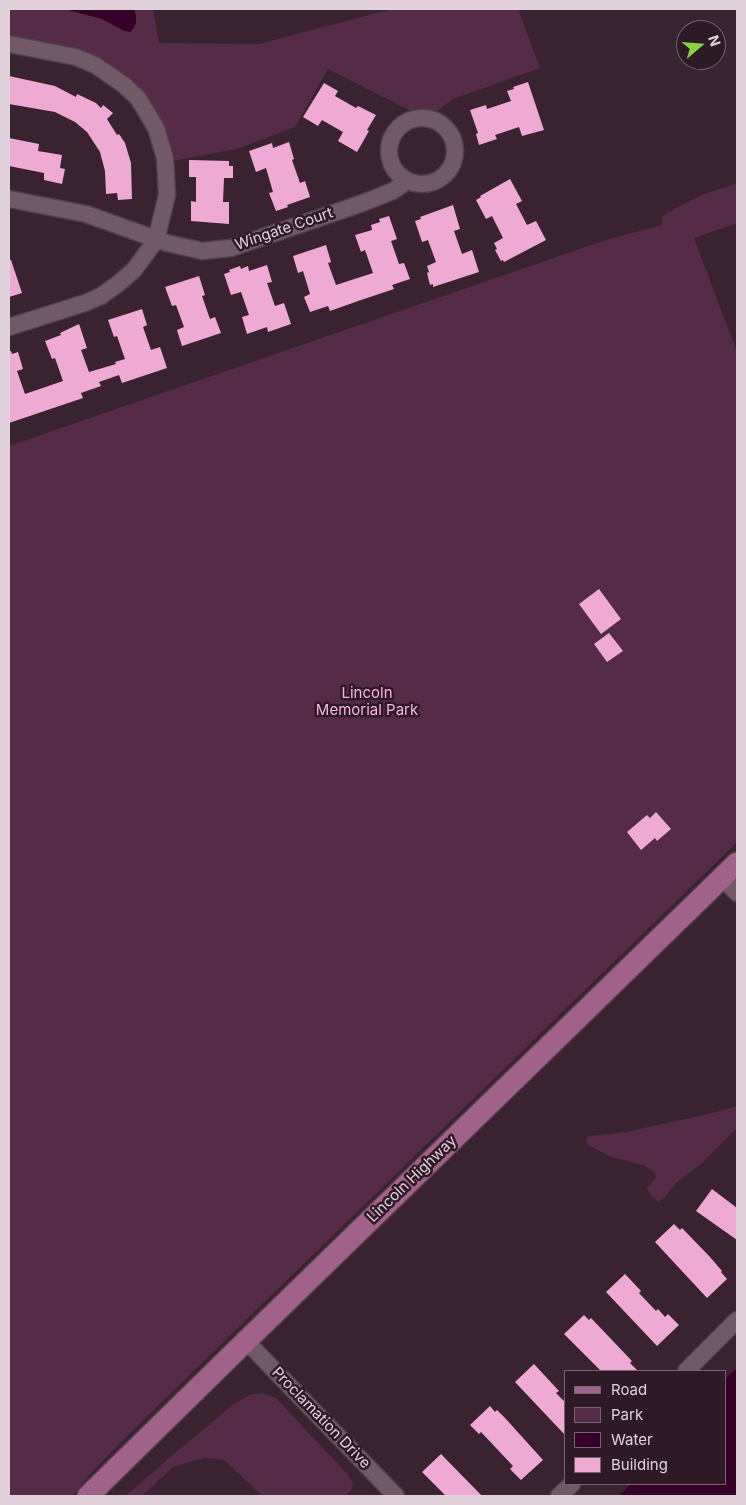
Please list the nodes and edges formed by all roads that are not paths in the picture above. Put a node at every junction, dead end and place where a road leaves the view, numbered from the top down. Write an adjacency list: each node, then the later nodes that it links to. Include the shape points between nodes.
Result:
1 (9, 44): 4 (street, via 76,57 96,65 138,98 156,128 166,162 166,195)
2 (407, 180): 2 (street, via 425,184 442,178 449,171 455,150 449,132 442,125 418,118 402,125 396,132 391,140 390,159 394,168); 4 (street, Wingate Court, via 393,191 231,248 202,251)
3 (9, 199): 4 (street, Wingate Court, via 86,214)
4 (156, 240): 5 (street, via 134,270 101,296)
5 (9, 327)
6 (730, 870): 7 (street); 9 (main road, Lincoln Highway)
7 (737, 893)
8 (737, 1320): 10 (street)
9 (246, 1340): 12 (main road, Lincoln Highway); 13 (street, Proclamation Drive)
10 (687, 1370)
11 (571, 1485): 14 (street)
12 (88, 1496)
13 (396, 1496)
14 (559, 1496)

